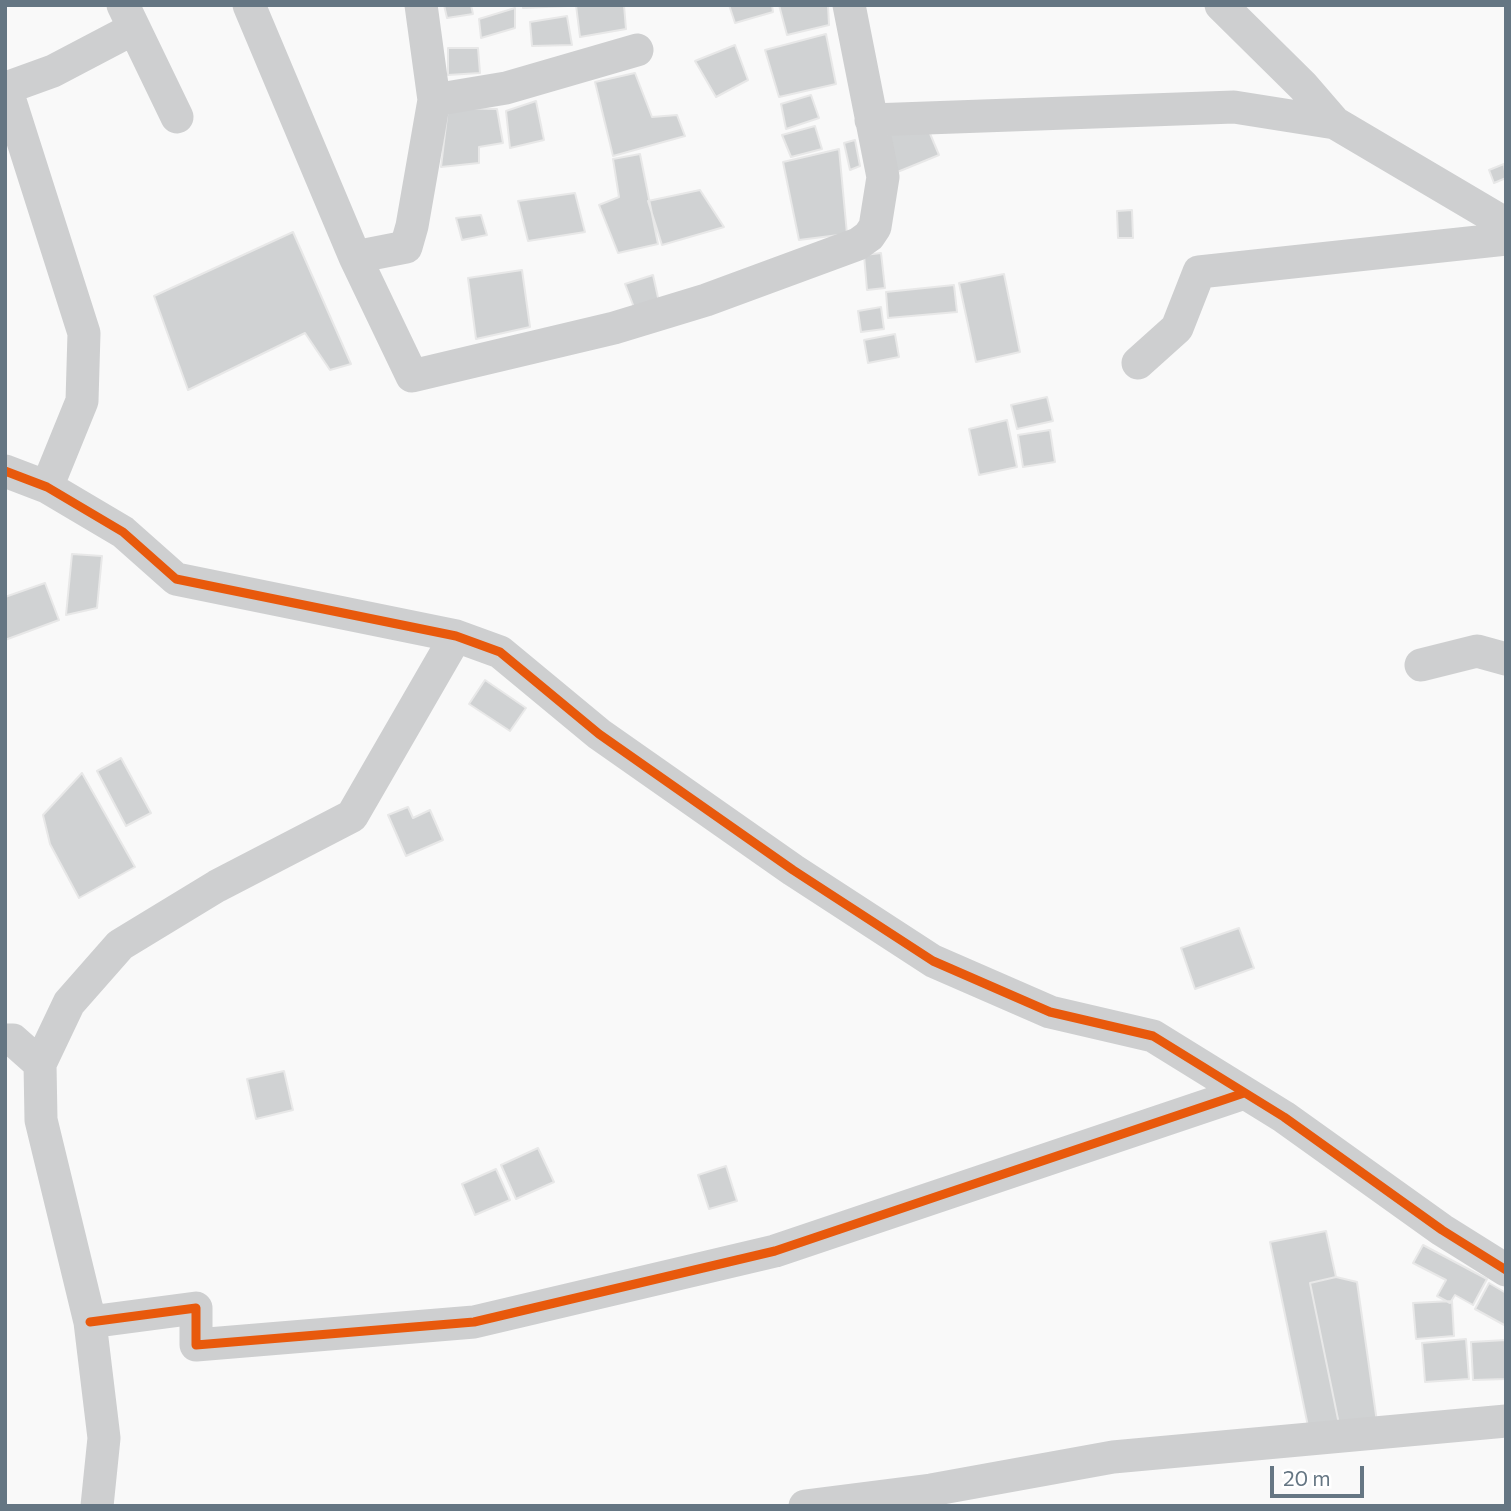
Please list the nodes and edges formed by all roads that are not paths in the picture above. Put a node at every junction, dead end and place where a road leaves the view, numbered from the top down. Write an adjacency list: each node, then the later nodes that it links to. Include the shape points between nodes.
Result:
1 (249, 5): 13 (street)
2 (421, 5): 7 (street)
3 (849, 5): 9 (street)
4 (1221, 5): 10 (street)
5 (128, 17): 8 (street); 16 (street, via 53,71 6,88 84,333 82,401)
6 (637, 50): 7 (street, via 506,88)
7 (434, 100): 13 (street, via 406,247)
8 (177, 117)
9 (871, 120): 10 (street, via 1234,107); 13 (street, via 884,177 875,227 869,236 706,300 614,328 412,376)
10 (1335, 123): 11 (street)
11 (1506, 224)
12 (1506, 239): 14 (street, via 1199,272 1177,328)
13 (355, 257)
14 (1138, 363)
15 (5, 471): 16 (street)
16 (47, 487): 17 (street, via 122,532 176,579)
17 (456, 636): 20 (street, via 352,816 216,886 121,946); 21 (street, via 500,652 599,734 933,961 1050,1012 1153,1036)
18 (1506, 659): 19 (street, via 1477,651)
19 (1421, 665)
20 (21, 1049): 23 (street)
21 (1244, 1093): 22 (street); 23 (street, via 775,1251 474,1322 196,1345 196,1308)
22 (1506, 1270)
23 (90, 1322): 25 (street, via 104,1438)
24 (1506, 1421): 26 (street, via 1113,1457 931,1490)
25 (97, 1506)
26 (805, 1506)

